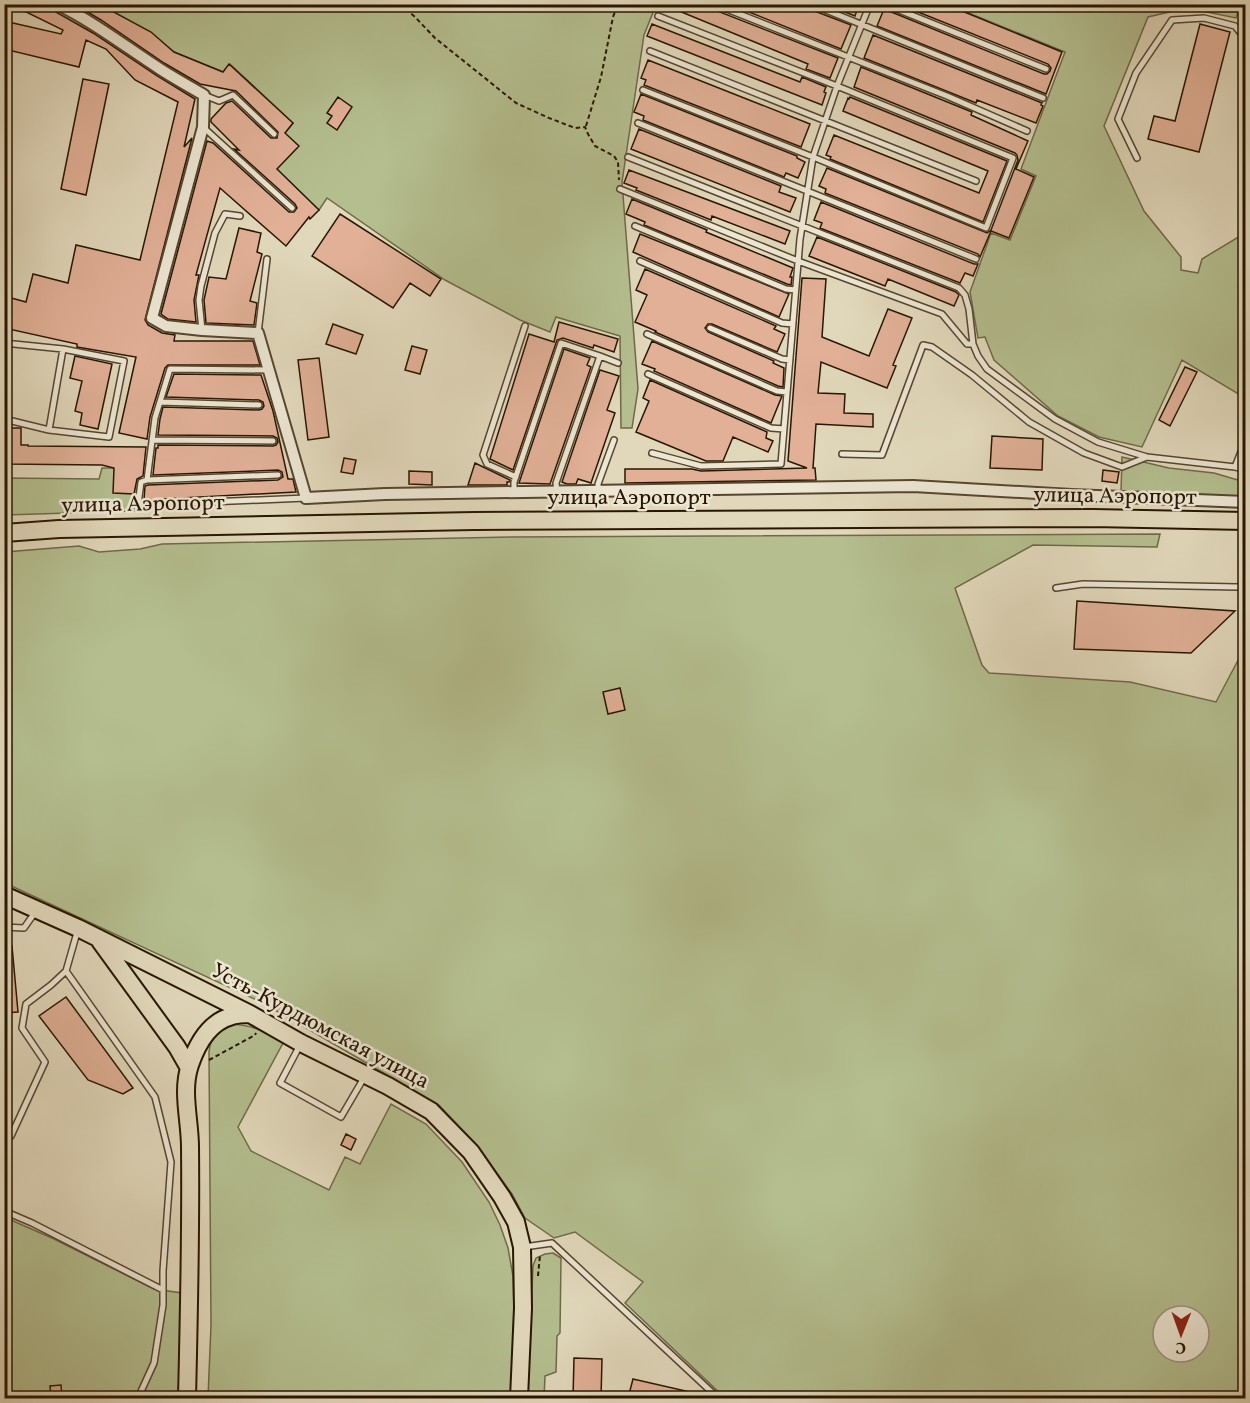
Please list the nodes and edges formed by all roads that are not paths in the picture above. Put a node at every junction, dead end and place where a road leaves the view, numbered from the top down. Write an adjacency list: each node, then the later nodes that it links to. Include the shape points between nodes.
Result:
1 (57, 4): 14 (street)
2 (714, 4): 10 (lane)
3 (811, 4): 7 (lane)
4 (870, 4): 7 (lane)
5 (884, 4): 11 (lane)
6 (658, 16): 12 (lane)
7 (862, 24): 10 (lane); 15 (lane)
8 (1245, 40): 23 (lane, via 1235,26 1204,18 1172,20 1136,73 1118,119)
9 (650, 51): 16 (lane)
10 (849, 58): 12 (lane); 19 (lane)
11 (1046, 69)
12 (837, 86): 16 (lane); 22 (lane, via 1013,158 986,228)
13 (643, 90): 22 (lane)
14 (204, 96): 18 (street); 20 (lane, via 219,100 233,95)
15 (1043, 98)
16 (826, 120): 22 (lane); 24 (lane)
17 (638, 123): 26 (lane)
18 (203, 127): 27 (lane); 39 (street, via 152,318 166,326)
19 (1027, 131)
20 (274, 135)
21 (628, 157): 30 (lane)
22 (813, 157): 26 (lane)
23 (1137, 158)
24 (976, 181)
25 (620, 189): 34 (lane)
26 (808, 191): 30 (lane); 32 (lane)
27 (292, 208)
28 (240, 216): 39 (lane, via 225,214 215,233 199,300)
29 (635, 226): 35 (lane)
30 (802, 227): 34 (lane); 43 (lane, via 959,288 969,309)
31 (267, 259): 40 (lane)
32 (976, 259)
33 (640, 261): 36 (lane, via 782,323)
34 (798, 261): 35 (lane); 43 (lane, via 942,314 967,344)
35 (795, 290): 36 (lane)
36 (793, 324): 46 (lane)
37 (525, 326): 66 (lane, via 483,455 487,464)
38 (710, 328): 46 (lane)
39 (202, 330): 40 (street)
40 (258, 333): 48 (street)
41 (647, 334): 50 (lane)
42 (4, 343): 44 (lane)
43 (973, 344): 62 (lane, via 987,369 1055,419 1098,442)
44 (63, 349): 55 (lane); 55 (lane, via 124,361 109,437)
45 (600, 356): 47 (lane); 66 (lane, via 561,343); 68 (lane, via 556,483)
46 (790, 360): 50 (lane)
47 (618, 363)
48 (269, 370): 51 (lane, via 170,369); 71 (street)
49 (648, 374): 54 (lane, via 771,428)
50 (787, 392): 54 (lane)
51 (160, 402): 52 (lane); 57 (lane)
52 (259, 405)
53 (4, 419): 55 (lane)
54 (784, 429): 60 (lane, via 782,464 701,465)
55 (50, 430)
56 (1245, 439): 63 (lane)
57 (152, 440): 59 (lane); 67 (lane)
58 (614, 440): 69 (lane)
59 (273, 441)
60 (652, 453)
61 (842, 454): 62 (lane, via 882,455 923,345 972,375 1029,422 1084,453 1122,467)
62 (1147, 457): 63 (lane)
63 (1235, 467): 64 (lane)
64 (1245, 470)
65 (278, 476): 67 (lane)
66 (516, 477): 70 (lane)
67 (147, 480): 71 (lane, via 141,482 138,505)
68 (557, 491): 69 (street); 70 (street)
69 (598, 491): 72 (street, via 913,486)
70 (514, 492): 71 (street)
71 (306, 498)
72 (1245, 502)
73 (1245, 521): 74 (main road, улица Аэропорт, via 474,521)
74 (7, 532)
75 (1245, 584): 76 (lane, via 1083,584)
76 (1056, 588)
77 (4, 895): 78 (main road, Усть-Курдюмская улица)
78 (38, 908): 79 (lane, via 24,928); 80 (main road, Усть-Курдюмская улица)
79 (4, 927)
80 (78, 928): 81 (main road, Усть-Курдюмская улица); 82 (lane)
81 (97, 937): 83 (main road, Усть-Курдюмская улица); 85 (main road, Усть-Курдюмская улица)
82 (66, 971): 87 (lane, via 26,1004 22,1028 45,1062); 90 (lane, via 155,1097 171,1162)
83 (254, 1021): 84 (main road, Усть-Курдюмская улица); 85 (main road, via 232,1016 214,1024 204,1035)
84 (301, 1043): 86 (main road, Усть-Курдюмская улица); 86 (lane, via 280,1083 341,1117)
85 (189, 1068): 92 (main road)
86 (366, 1075): 89 (main road, Усть-Курдюмская улица, via 431,1111 471,1152 516,1222)
87 (11, 1136)
88 (4, 1211): 90 (lane)
89 (522, 1247): 93 (main road, Усть-Курдюмская улица); 94 (lane, via 552,1243)
90 (163, 1290): 91 (lane, via 154,1363)
91 (138, 1398)
92 (187, 1398)
93 (519, 1398)
94 (718, 1398)

